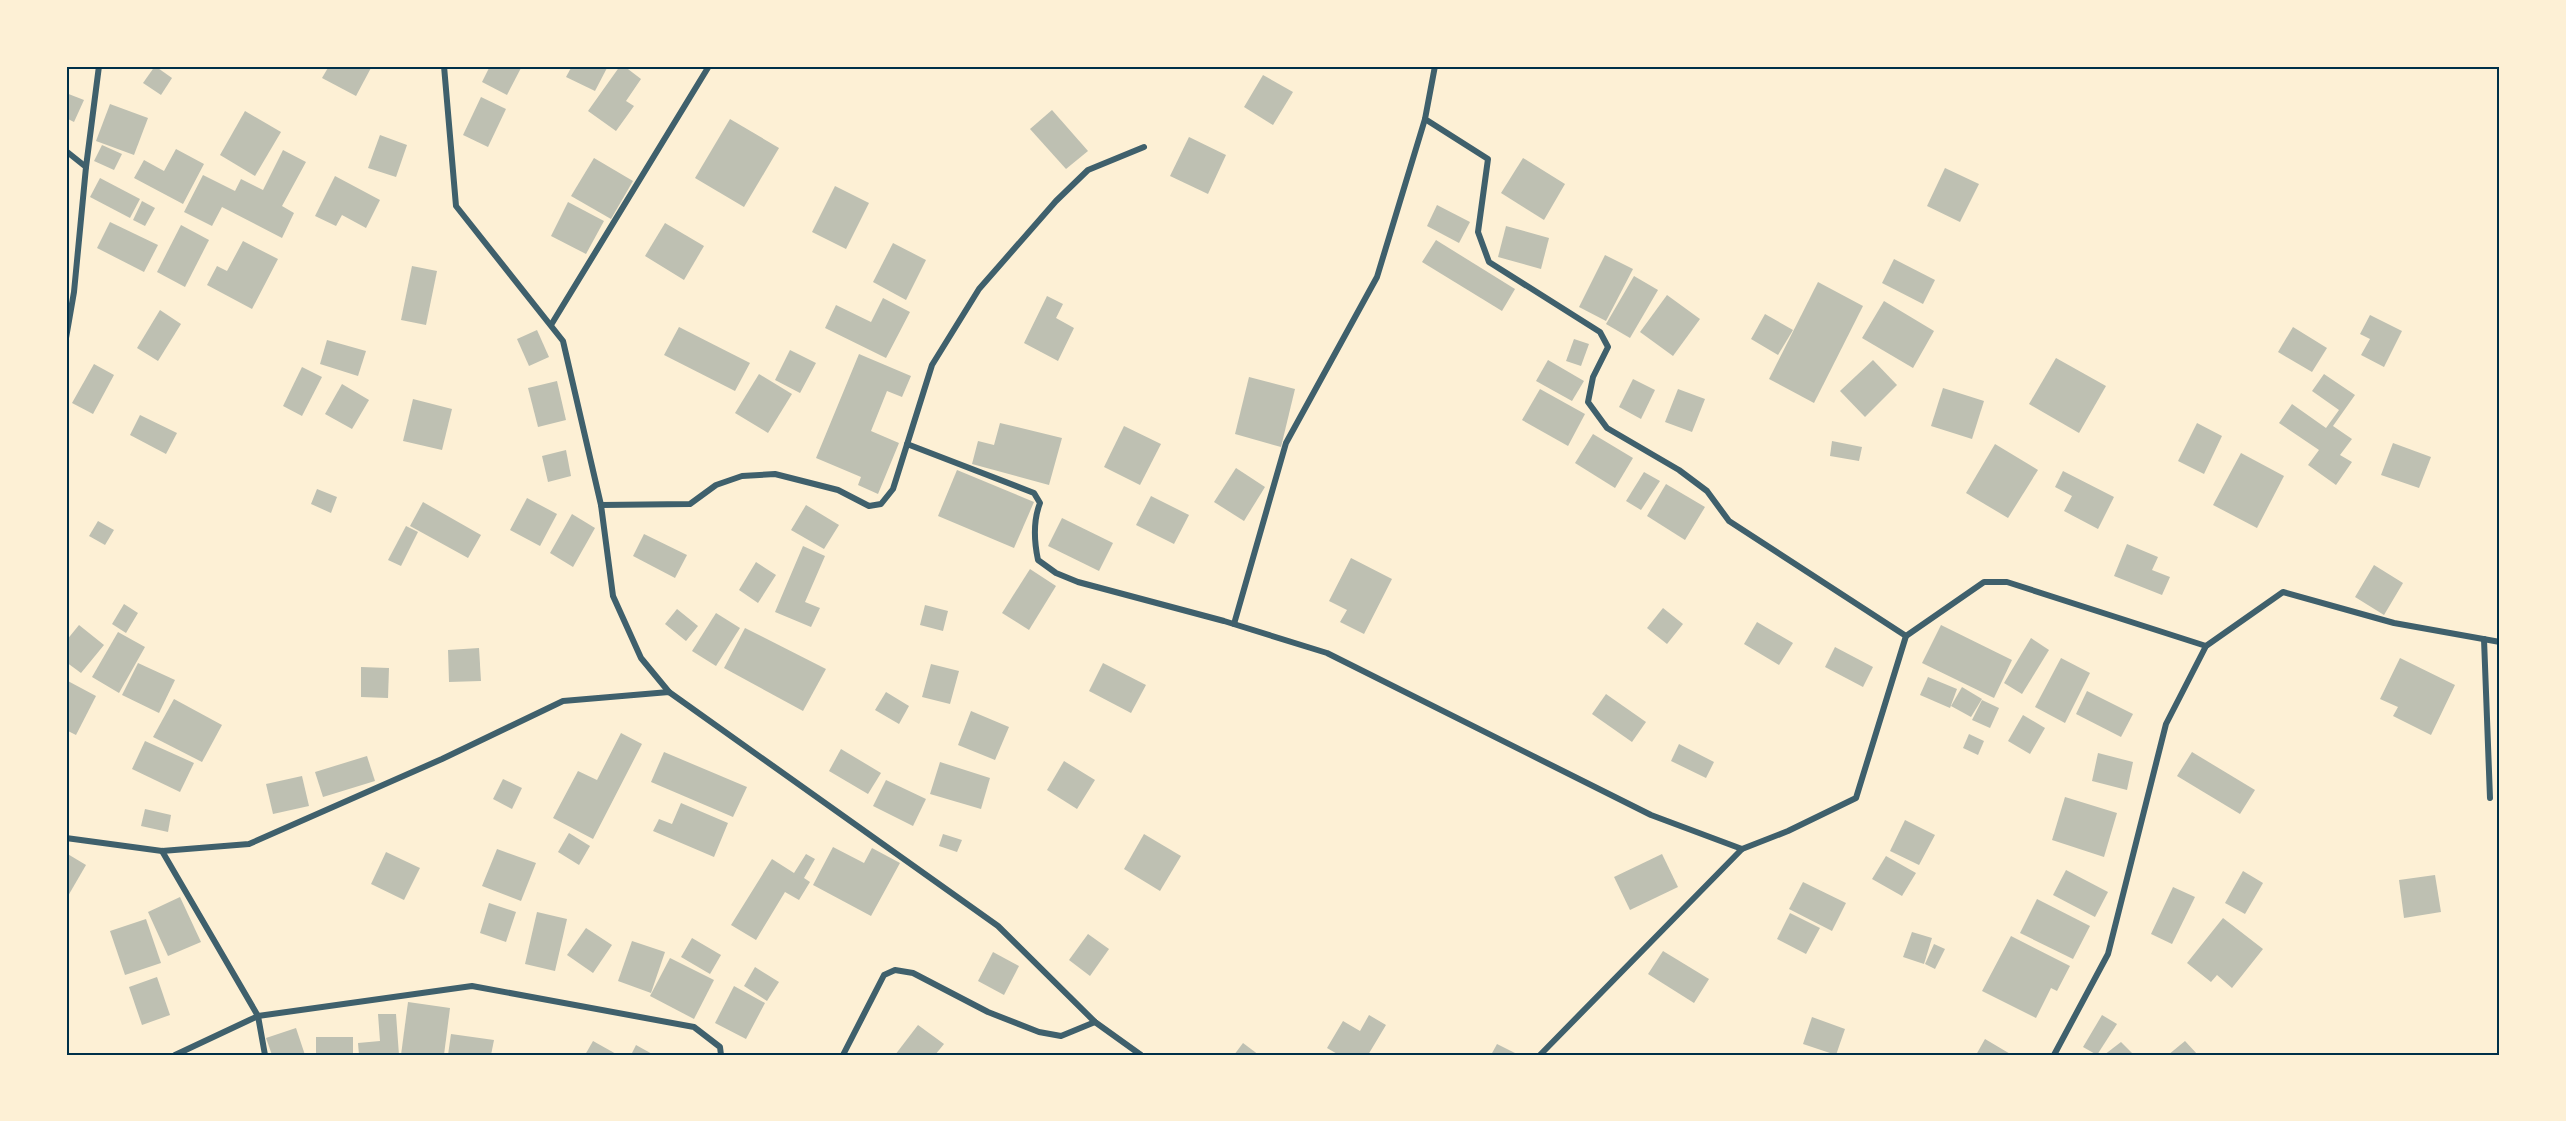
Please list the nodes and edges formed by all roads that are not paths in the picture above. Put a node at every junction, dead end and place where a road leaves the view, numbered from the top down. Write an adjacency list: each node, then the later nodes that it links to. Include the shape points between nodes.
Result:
1 (99, 66): 8 (street)
2 (444, 66): 9 (street, via 456,206)
3 (709, 66): 9 (street)
4 (1435, 66): 5 (street)
5 (1425, 119): 13 (street, via 1377,277 1286,443); 14 (street, via 1488,159 1478,232 1489,262 1600,332 1608,347 1593,377 1588,402 1607,428 1707,491 1729,521)
6 (1144, 147): 11 (street, via 1088,170 979,289 932,365)
7 (66, 151): 8 (street)
8 (86, 167): 10 (street)
9 (551, 325): 12 (street, via 563,341)
10 (66, 338)
11 (907, 444): 12 (street, via 893,489 881,504 869,506 838,490 775,474 742,476 716,485 690,504); 13 (street, via 1034,493 1040,504 1035,514 1038,560 1056,573)
12 (601, 505): 18 (street, via 613,596 641,658)
13 (1234, 624): 21 (street, via 1327,653 1651,815)
14 (1906, 636): 17 (street, via 1984,582 2007,582); 21 (street, via 1856,798)
15 (2484, 639): 16 (street); 17 (street, via 2394,623 2283,592); 19 (street)
16 (2500, 642)
17 (2206, 646): 31 (street, via 2166,724 2108,954)
18 (669, 692): 22 (street, via 563,701 249,844); 24 (street, via 998,926)
19 (2490, 798)
20 (66, 838): 22 (street)
21 (1742, 849): 30 (street)
22 (162, 851): 23 (street)
23 (258, 1016): 25 (street); 26 (street); 27 (street, via 472,986 694,1027 720,1047)
24 (1095, 1022): 28 (street, via 1061,1036 1040,1032 988,1012 913,973 895,970 884,975); 29 (street)
25 (175, 1055)
26 (265, 1055)
27 (721, 1055)
28 (843, 1055)
29 (1141, 1055)
30 (1540, 1055)
31 (2054, 1055)

